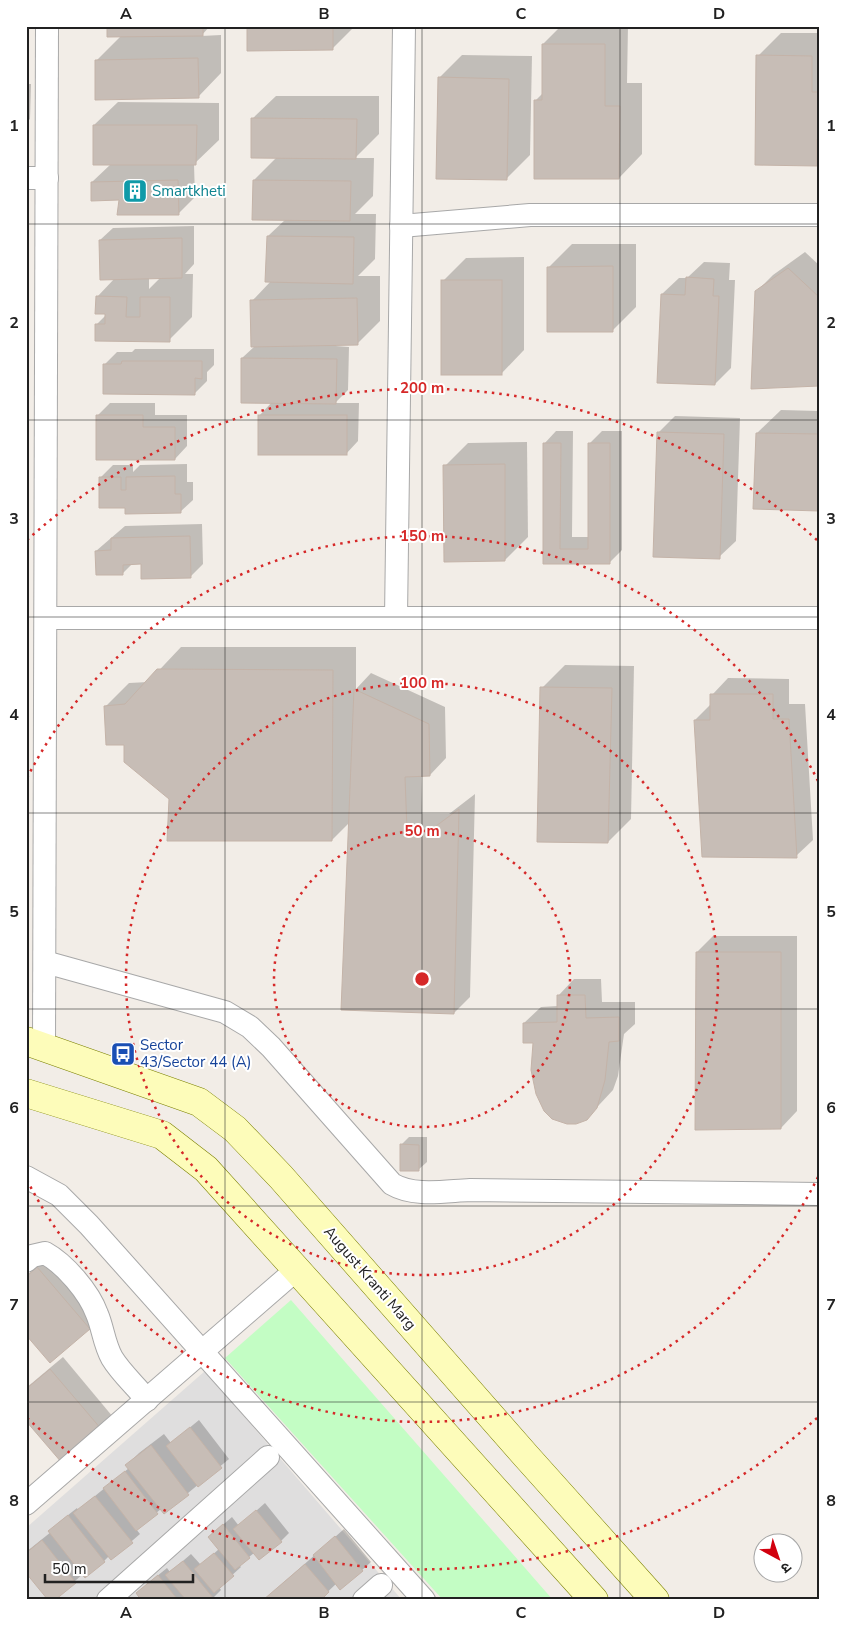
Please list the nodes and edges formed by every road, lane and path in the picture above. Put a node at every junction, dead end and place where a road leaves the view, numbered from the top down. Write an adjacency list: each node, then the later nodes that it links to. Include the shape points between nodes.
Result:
1 (47, 26): 3 (street)
2 (404, 26): 5 (street)
3 (36, 178): 6 (street)
4 (819, 215): 5 (street, via 530,215)
5 (401, 226): 7 (street)
6 (46, 618): 7 (street); 9 (street)
7 (396, 618): 8 (street)
8 (819, 618)
9 (38, 970): 10 (street); 13 (street, via 225,1012 250,1027 392,1184 401,1189 413,1192)
10 (35, 1044): 25 (main road, August Kranti Marg, via 199,1102 235,1128)
11 (26, 1093): 15 (main road, via 162,1136 206,1169)
12 (26, 1177): 16 (street, via 59,1195)
13 (819, 1194)
14 (26, 1261): 17 (street, via 45,1253 57,1259 88,1296 112,1358)
15 (296, 1270): 16 (street); 24 (main road)
16 (202, 1352): 17 (street); 23 (street)
17 (147, 1400): 19 (street)
18 (268, 1457): 21 (street)
19 (26, 1504)
20 (381, 1585): 22 (street)
21 (108, 1600)
22 (364, 1600)
23 (424, 1600)
24 (594, 1600)
25 (656, 1600)

